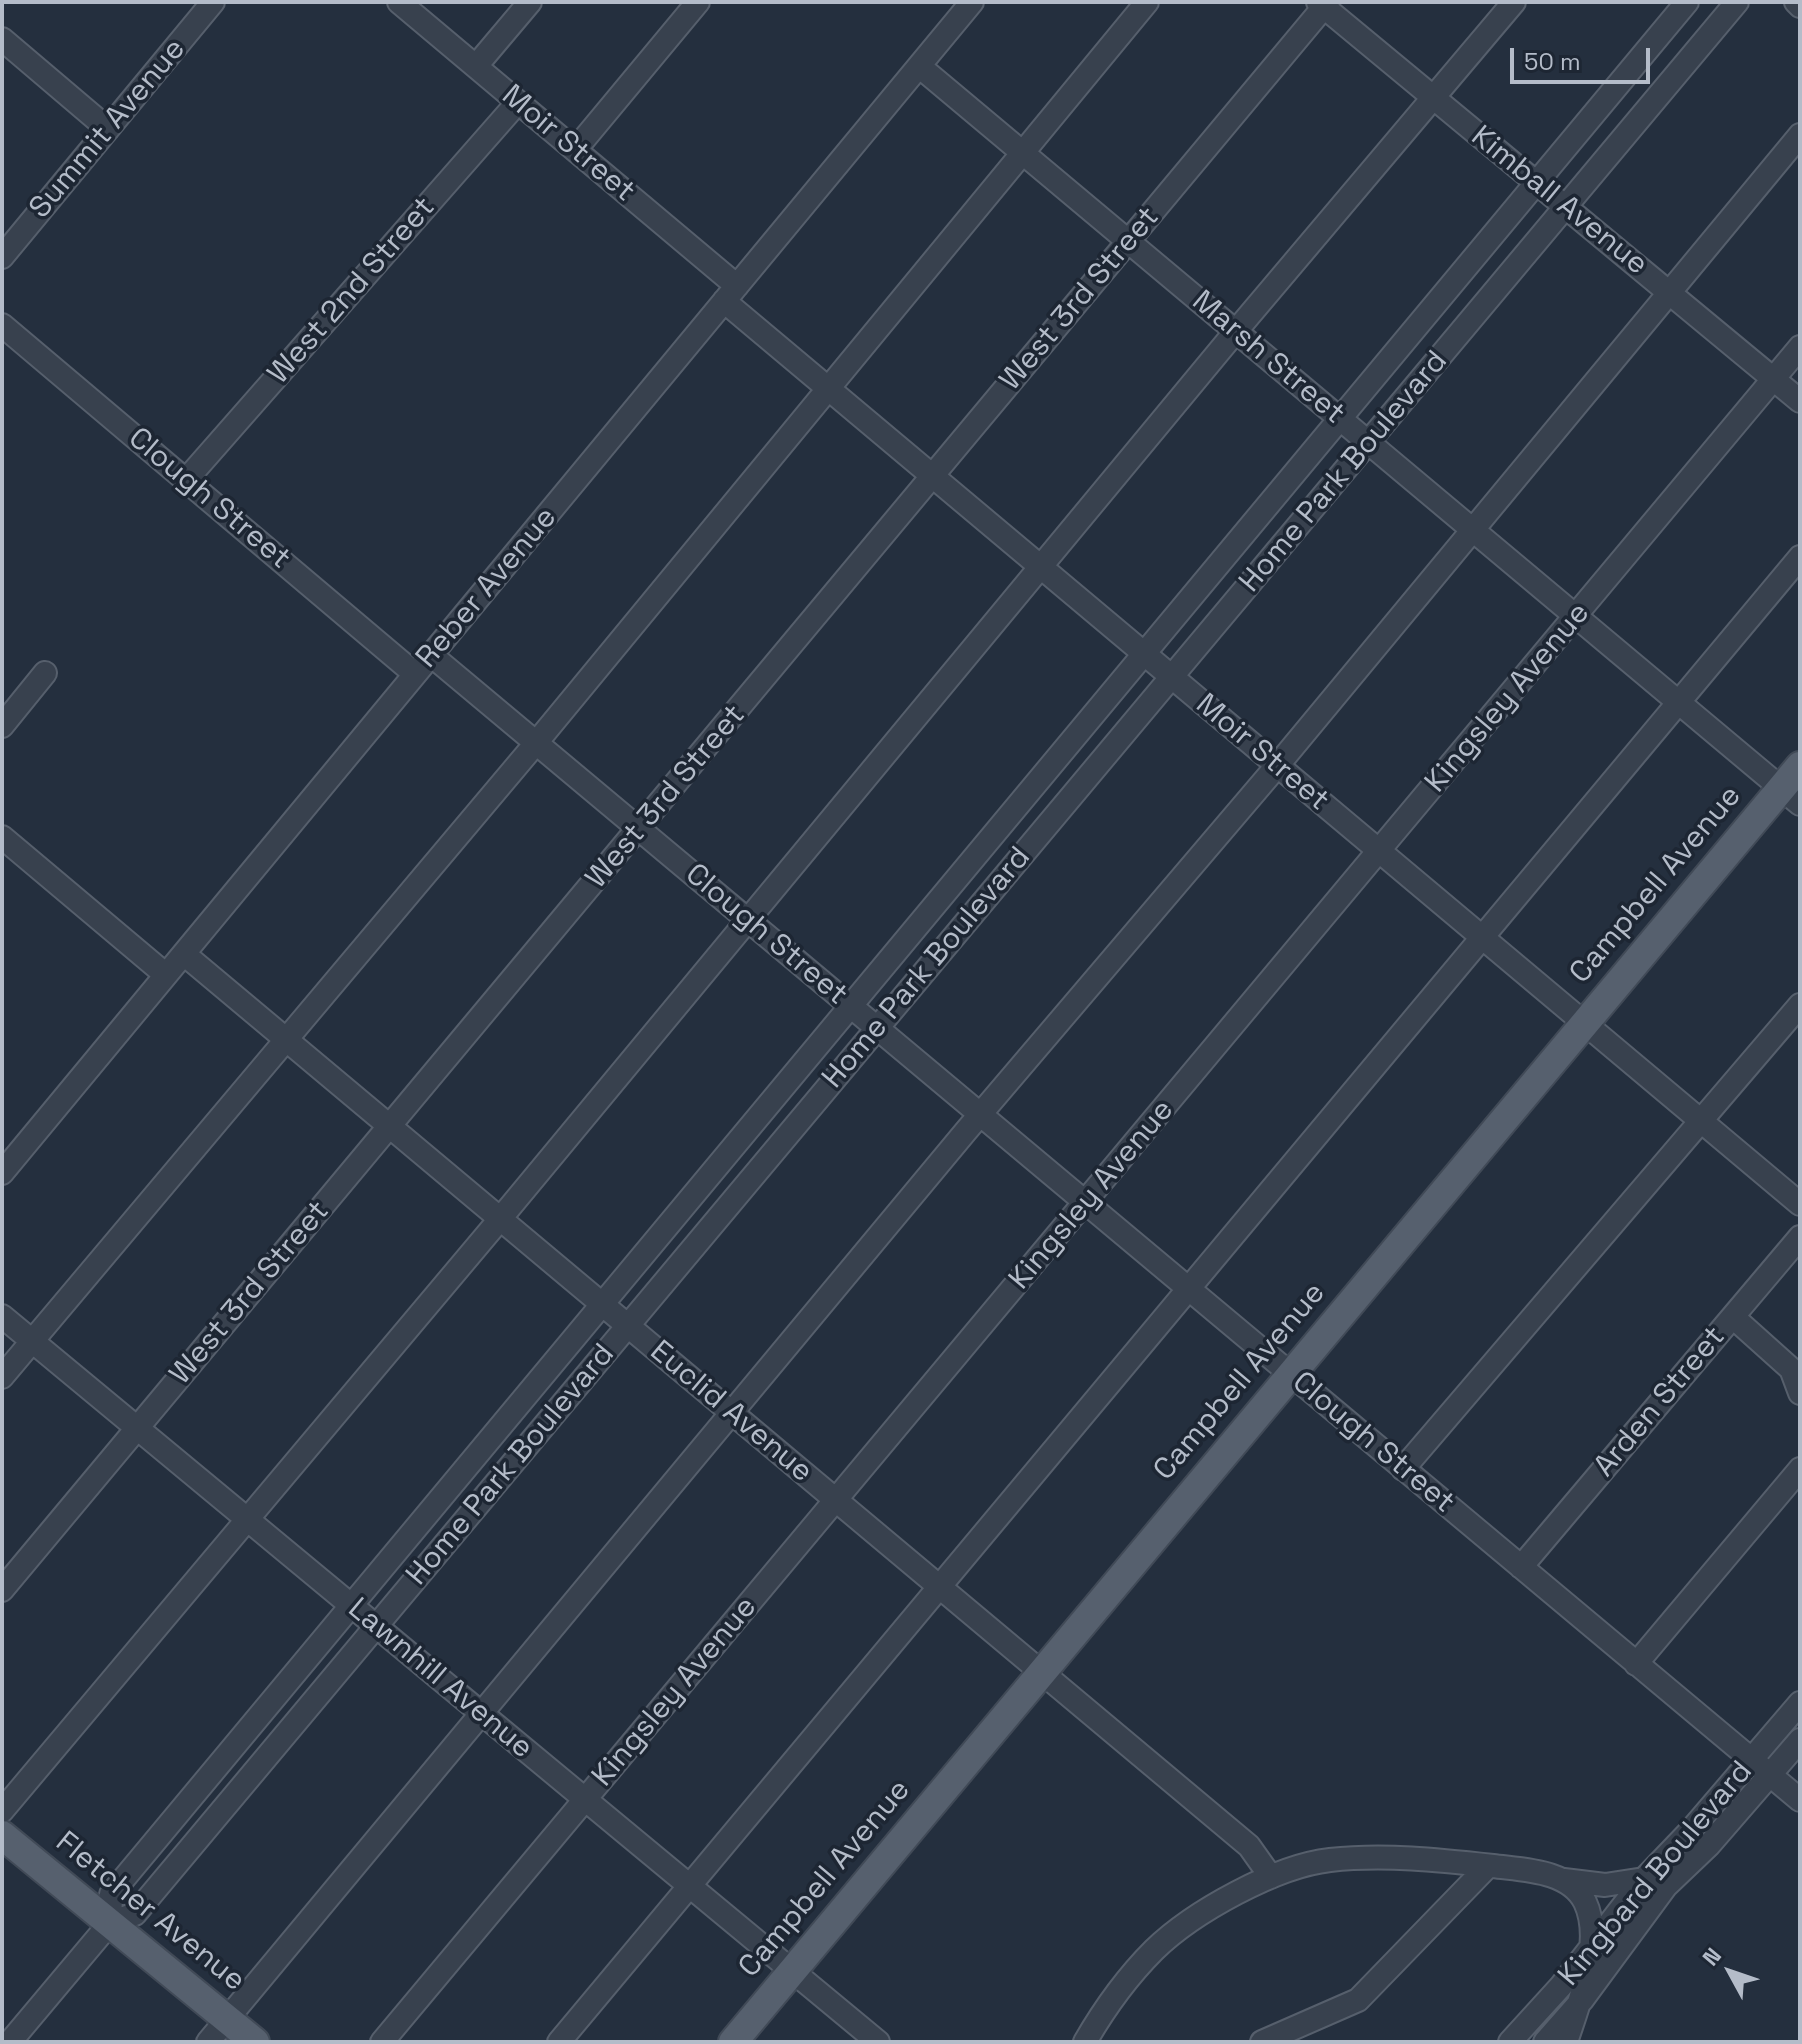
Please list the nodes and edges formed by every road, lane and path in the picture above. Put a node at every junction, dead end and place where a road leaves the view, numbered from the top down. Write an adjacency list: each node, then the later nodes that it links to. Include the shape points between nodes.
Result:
1 (213, 2): 16 (street, Summit Avenue)
2 (399, 2): 12 (street, Moir Street)
3 (530, 2): 12 (street)
4 (698, 2): 18 (street)
5 (972, 2): 13 (street, Reber Avenue)
6 (1147, 2): 19 (street)
7 (1514, 2): 14 (street)
8 (1687, 2): 20 (street, Home Park Boulevard)
9 (1737, 2): 21 (street, Home Park Boulevard)
10 (1323, 4): 14 (street, Kimball Avenue); 22 (street, West 3rd Street)
11 (2, 39): 16 (street)
12 (476, 66): 15 (street, Moir Street)
13 (919, 66): 19 (street, Marsh Street); 25 (street, Reber Avenue)
14 (1433, 97): 20 (street, Kimball Avenue); 27 (street)
15 (518, 102): 18 (street, Moir Street); 35 (street, West 2nd Street)
16 (108, 129): 23 (street, Summit Avenue)
17 (1800, 135): 24 (street)
18 (575, 150): 25 (street, Moir Street)
19 (1024, 154): 22 (street, Marsh Street); 30 (street)
20 (1537, 183): 21 (street, Kimball Avenue); 32 (street, Home Park Boulevard)
21 (1566, 207): 24 (street, Kimball Avenue); 33 (street, Home Park Boulevard)
22 (1128, 241): 27 (street, Marsh Street); 34 (street, West 3rd Street)
23 (2, 257)
24 (1669, 292): 29 (street, Kimball Avenue); 36 (street)
25 (730, 294): 30 (street, Moir Street); 41 (street, Reber Avenue)
26 (2, 325): 35 (street, Clough Street)
27 (1236, 331): 32 (street, Marsh Street); 38 (street)
28 (1800, 347): 29 (street, Kingsley Avenue)
29 (1774, 378): 31 (street, Kimball Avenue); 39 (street, Kingsley Avenue)
30 (828, 389): 34 (street, Moir Street); 47 (street)
31 (1800, 401)
32 (1341, 419): 33 (street, Marsh Street); 40 (street, Home Park Boulevard)
33 (1368, 442): 36 (street, Marsh Street); 44 (street, Home Park Boulevard)
34 (932, 476): 38 (street, Moir Street); 51 (street, West 3rd Street)
35 (186, 480): 43 (street, Clough Street)
36 (1472, 529): 39 (street, Marsh Street); 48 (street)
37 (1800, 557): 45 (street)
38 (1042, 568): 40 (street, Moir Street); 54 (street)
39 (1576, 616): 45 (street, Marsh Street); 53 (street, Kingsley Avenue)
40 (1144, 654): 44 (street, Moir Street); 59 (street, Home Park Boulevard)
41 (431, 655): 43 (street, Reber Avenue); 47 (street, Clough Street)
42 (45, 673): 46 (street)
43 (415, 674): 56 (street, Reber Avenue)
44 (1172, 677): 48 (street, Moir Street); 61 (street, Home Park Boulevard)
45 (1678, 702): 50 (street, Marsh Street); 55 (street)
46 (2, 726)
47 (536, 743): 51 (street, Clough Street); 62 (street)
48 (1277, 766): 53 (street, Moir Street); 63 (street)
49 (1800, 766): 50 (main road, Campbell Avenue)
50 (1791, 796): 60 (main road, Campbell Avenue)
51 (639, 829): 54 (street, Clough Street); 65 (street, West 3rd Street)
52 (2, 837): 57 (street)
53 (1379, 851): 55 (street, Moir Street); 67 (street, Kingsley Avenue)
54 (749, 921): 59 (street, Clough Street); 69 (street)
55 (1481, 936): 60 (street, Moir Street); 71 (street)
56 (184, 954): 57 (street, Reber Avenue); 62 (street, Euclid Avenue)
57 (166, 975): 66 (street, Reber Avenue)
58 (1800, 1005): 64 (street)
59 (851, 1006): 61 (street, Clough Street); 72 (street, Home Park Boulevard)
60 (1584, 1023): 64 (street, Moir Street); 77 (main road, Campbell Avenue)
61 (877, 1029): 63 (street, Clough Street); 75 (street, Home Park Boulevard)
62 (286, 1039): 65 (street, Euclid Avenue); 76 (street)
63 (980, 1114): 67 (street, Clough Street); 80 (street)
64 (1701, 1121): 68 (street, Moir Street); 82 (street)
65 (389, 1126): 69 (street, Euclid Avenue); 81 (street, West 3rd Street)
66 (2, 1173)
67 (1085, 1203): 71 (street, Clough Street); 84 (street, Kingsley Avenue)
68 (1800, 1204)
69 (500, 1219): 72 (street, Euclid Avenue); 85 (street)
70 (1800, 1237): 74 (street, Arden Street)
71 (1190, 1290): 77 (street, Clough Street); 87 (street)
72 (602, 1305): 75 (street, Euclid Avenue); 89 (street, Home Park Boulevard)
73 (2, 1316): 76 (street, Lawnhill Avenue)
74 (1733, 1317): 79 (street, via 1791,1369); 86 (street, Arden Street)
75 (628, 1326): 80 (street, Euclid Avenue); 90 (street, Home Park Boulevard)
76 (32, 1341): 78 (street); 81 (street, Lawnhill Avenue)
77 (1291, 1375): 82 (street, Clough Street); 92 (main road, Campbell Avenue)
78 (2, 1377)
79 (1800, 1393)
80 (732, 1413): 84 (street, Euclid Avenue); 94 (street)
81 (137, 1428): 85 (street, Lawnhill Avenue); 88 (street, West 3rd Street)
82 (1403, 1469): 86 (street, Clough Street)
83 (1800, 1469): 91 (street)
84 (836, 1500): 87 (street, Euclid Avenue); 98 (street, Kingsley Avenue)
85 (248, 1520): 89 (street, Lawnhill Avenue); 100 (street)
86 (1521, 1567): 91 (street, Clough Street)
87 (939, 1587): 92 (street, Euclid Avenue); 106 (street)
88 (2, 1590)
89 (351, 1605): 90 (street, Lawnhill Avenue); 107 (street, Home Park Boulevard, via 111,1894)
90 (377, 1626): 94 (street, Lawnhill Avenue); 107 (street, Home Park Boulevard, via 135,1914)
91 (1636, 1664): 96 (street, Clough Street)
92 (1042, 1673): 103 (street, Euclid Avenue, via 1249,1846); 109 (main road, Campbell Avenue)
93 (1800, 1703): 96 (street, Kingbard Boulevard)
94 (482, 1713): 98 (street, Lawnhill Avenue); 111 (street)
95 (1800, 1740): 97 (street, Kingbard Boulevard)
96 (1752, 1760): 97 (street, Clough Street); 104 (street, Kingbard Boulevard)
97 (1770, 1775): 99 (street, Clough Street); 110 (street, Kingbard Boulevard, via 1666,1886)
98 (586, 1799): 106 (street, Lawnhill Avenue); 115 (street, Kingsley Avenue)
99 (1800, 1800)
100 (2, 1811)
101 (2, 1835): 107 (main road, Fletcher Avenue)
102 (1488, 1866): 103 (street, via 1360,1858 1300,1866); 105 (street); 120 (street, via 1358,2000)
103 (1271, 1877): 119 (street, via 1156,1948 1112,1999)
104 (1644, 1879): 105 (street, via 1605,1885); 108 (street, Kingbard Boulevard)
105 (1563, 1880): 108 (street, via 1584,1899)
106 (691, 1887): 109 (street, Lawnhill Avenue); 116 (street)
107 (110, 1923): 111 (main road, Fletcher Avenue); 112 (street, Home Park Boulevard)
108 (1592, 1944): 110 (street); 121 (street, Kingbard Boulevard, via 1553,1997)
109 (792, 1971): 117 (main road, Campbell Avenue); 118 (street, Lawnhill Avenue)
110 (1582, 2000): 122 (street, Kingbard Boulevard); 123 (street)
111 (228, 2020): 113 (street); 114 (main road, Fletcher Avenue)
112 (10, 2042)
113 (208, 2042)
114 (255, 2042)
115 (382, 2042)
116 (559, 2042)
117 (733, 2042)
118 (878, 2042)
119 (1085, 2042)
120 (1262, 2042)
121 (1510, 2042)
122 (1545, 2042)
123 (1566, 2042)

